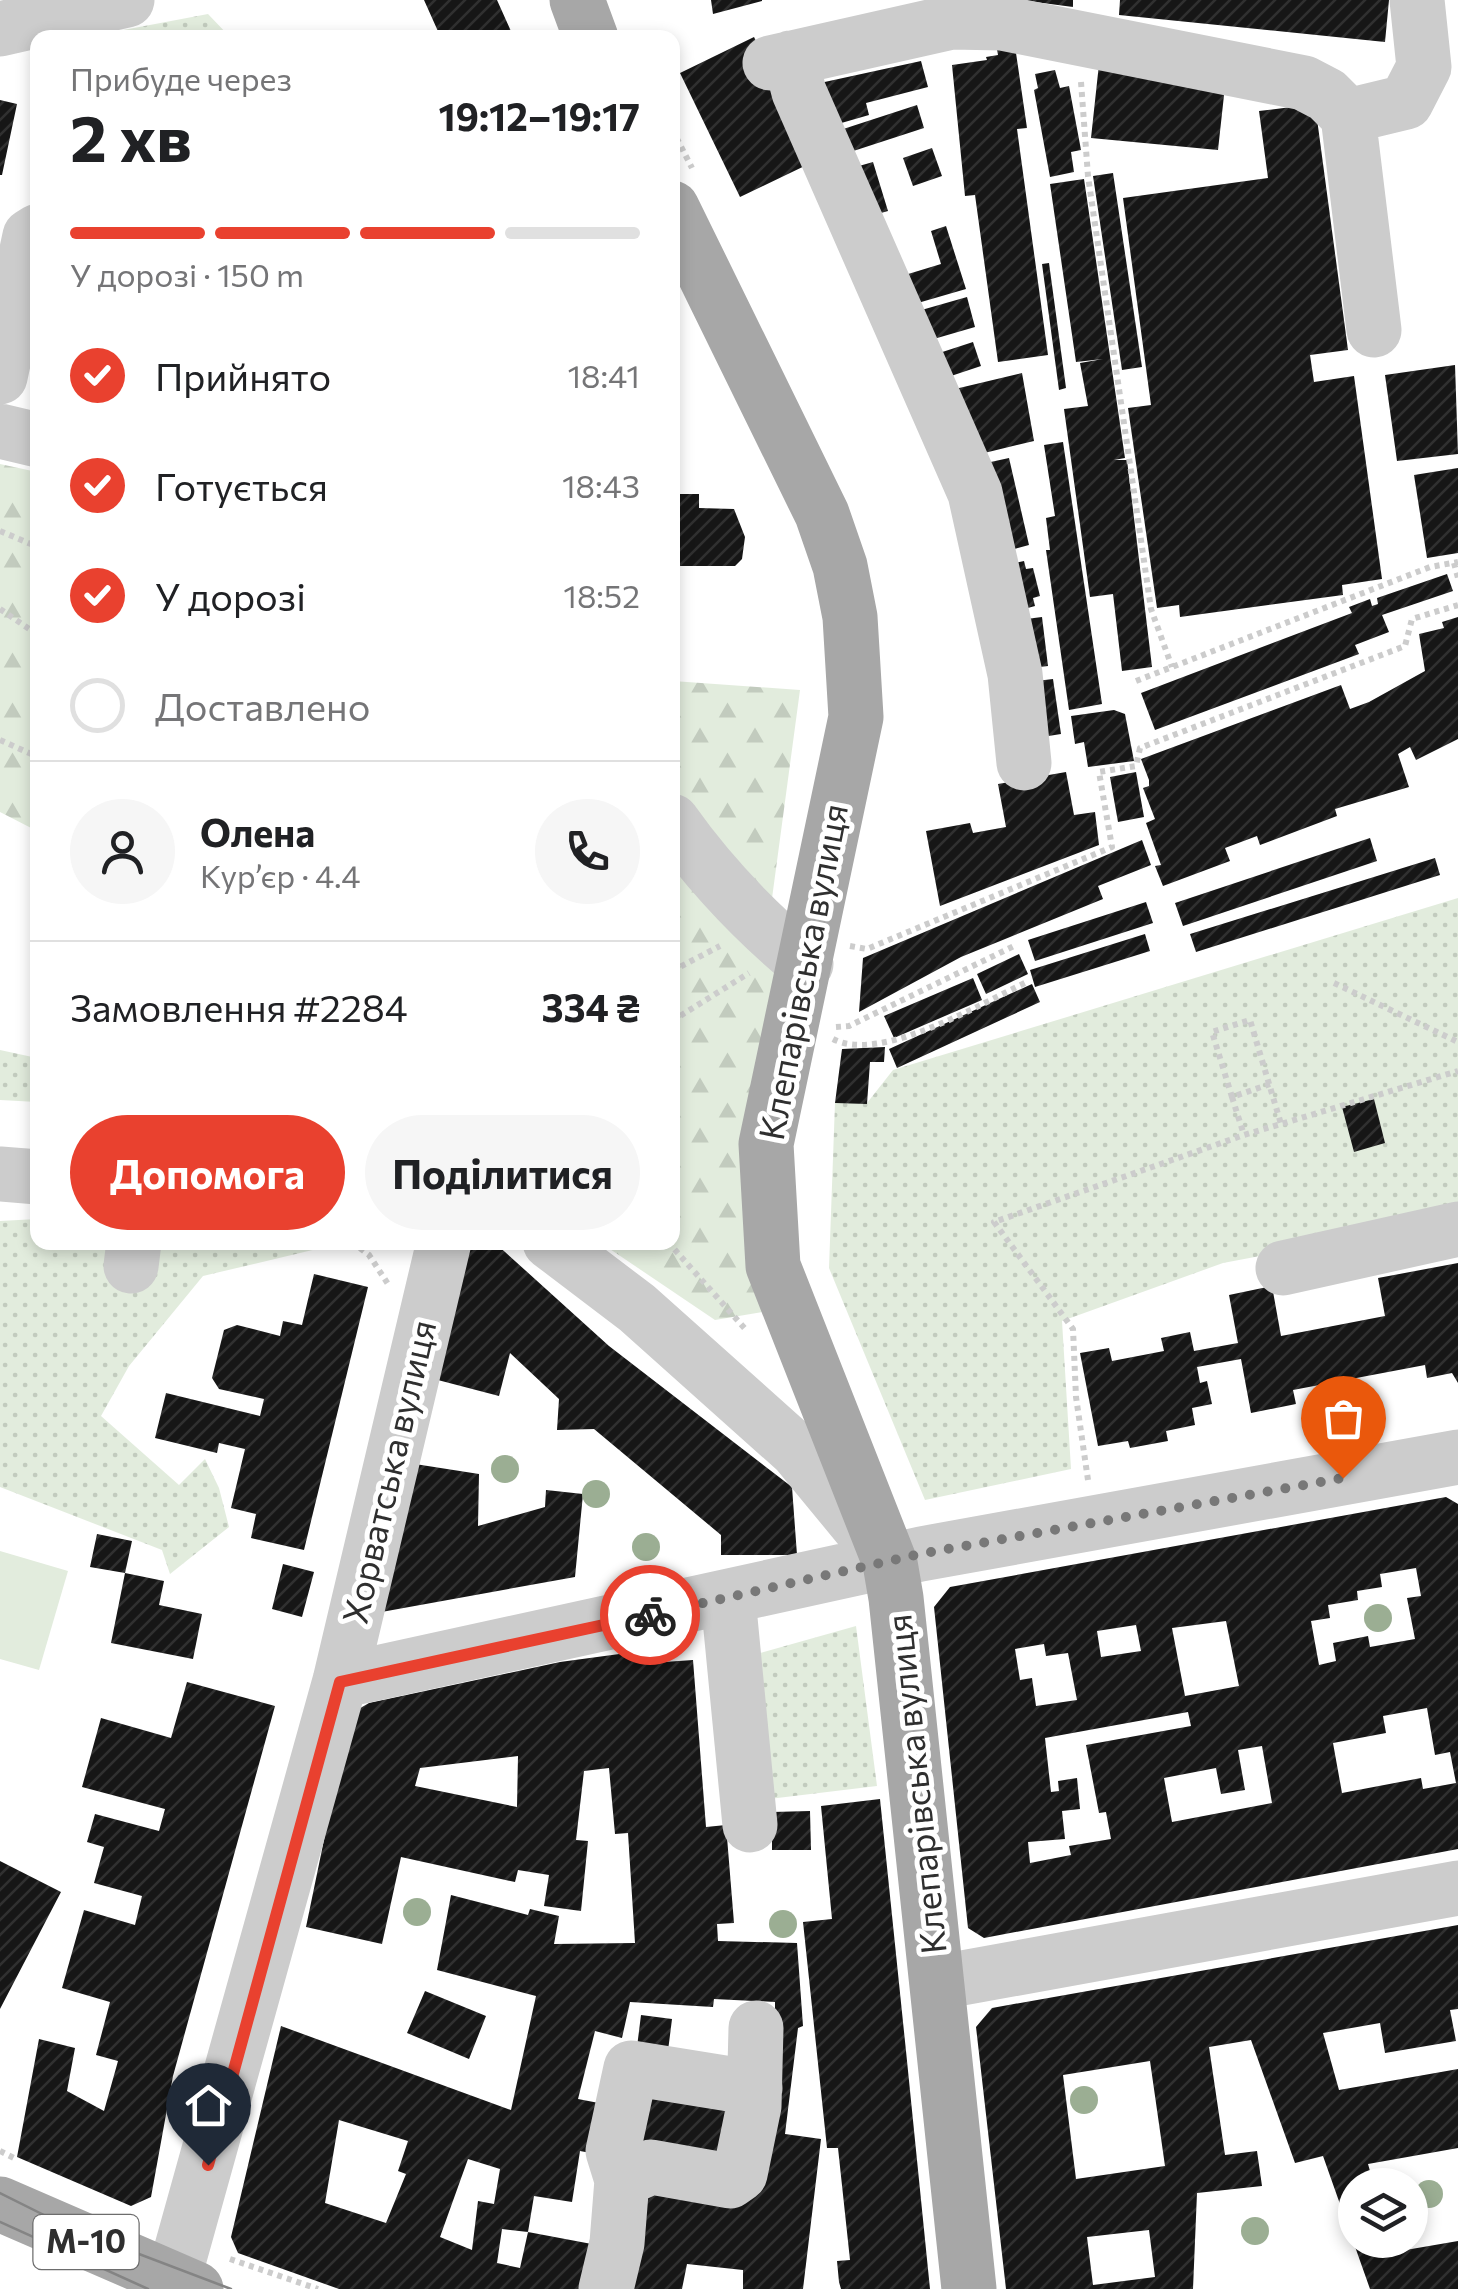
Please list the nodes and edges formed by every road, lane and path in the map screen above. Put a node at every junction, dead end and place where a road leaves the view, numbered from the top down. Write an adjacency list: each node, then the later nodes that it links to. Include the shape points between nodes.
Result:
1 (126, 0): 5 (street)
2 (577, 0): 6 (main road)
3 (1417, 0): 8 (street, via 1424,67 1406,102)
4 (952, 11): 7 (street); 26 (street, via 780,61 976,493 1015,674)
5 (0, 29)
6 (588, 30)
7 (1086, 40): 8 (street, via 1304,83); 22 (path, via 1081,84 1088,176 1151,609)
8 (1348, 116): 11 (street)
9 (680, 224): 29 (main road, Клепарівська вулиця, via 822,514 850,618 856,717)
10 (30, 236): 12 (street)
11 (1374, 330)
12 (0, 377)
13 (0, 431): 14 (street)
14 (30, 438)
15 (0, 531): 16 (path)
16 (30, 544)
17 (1456, 562): 18 (path); 22 (path)
18 (1458, 578)
19 (1458, 605): 29 (path, via 1412,619 1405,646 1140,748 1136,766 1099,772 1112,847 866,949)
20 (0, 609): 21 (path)
21 (30, 630)
22 (1172, 668): 23 (path)
23 (1136, 681)
24 (0, 740): 25 (path)
25 (30, 754)
26 (1024, 763)
27 (680, 831): 29 (street, via 741,906)
28 (1014, 946): 33 (path, via 849,1026)
29 (801, 957): 32 (path); 51 (main road, Клепарівська вулиця, via 766,1144 773,1266)
30 (1027, 982): 34 (path, via 889,1043 844,1045)
31 (1334, 982): 35 (path)
32 (680, 1017)
33 (832, 1028)
34 (830, 1037)
35 (1458, 1042)
36 (1458, 1071): 39 (path)
37 (1270, 1084): 38 (path); 38 (path, via 1250,1020 1212,1032); 39 (path)
38 (1232, 1097): 40 (path)
39 (1281, 1124): 40 (path)
40 (1244, 1136): 50 (path, via 994,1222 1073,1330 1088,1480)
41 (0, 1174): 42 (street)
42 (30, 1176)
43 (1458, 1229): 47 (street)
44 (442, 1250): 53 (street, Хорватська вулиця)
45 (560, 1250): 51 (street, via 797,1450)
46 (675, 1250): 48 (path)
47 (1282, 1268)
48 (761, 1346)
49 (1458, 1457): 51 (street)
50 (1106, 1477)
51 (890, 1563): 52 (street); 56 (main road, Клепарівська вулиця)
52 (728, 1598): 53 (street); 54 (street)
53 (340, 1682): 61 (street, Хорватська вулиця)
54 (750, 1825)
55 (1458, 1888): 56 (street)
56 (940, 1982): 64 (main road, Клепарівська вулиця)
57 (756, 2028): 58 (street)
58 (755, 2088): 59 (street, via 740,2174 730,2181 651,2167); 59 (street, via 631,2068 613,2151)
59 (622, 2180): 63 (street)
60 (0, 2204): 61 (main road, М-10)
61 (199, 2276): 62 (path)
62 (318, 2289)
63 (606, 2289)
64 (969, 2289)

